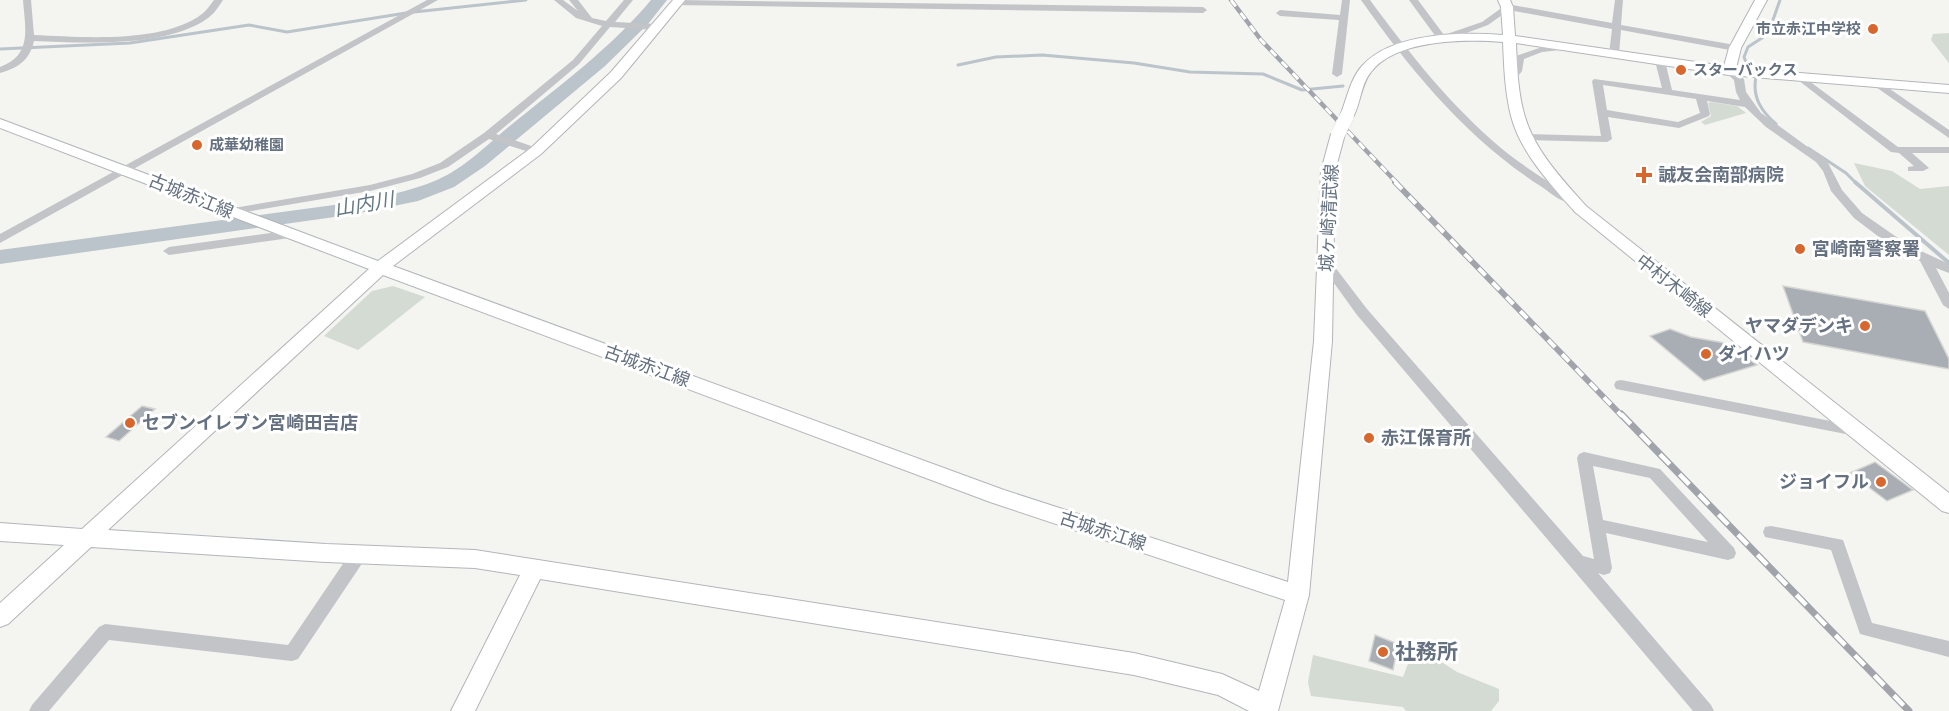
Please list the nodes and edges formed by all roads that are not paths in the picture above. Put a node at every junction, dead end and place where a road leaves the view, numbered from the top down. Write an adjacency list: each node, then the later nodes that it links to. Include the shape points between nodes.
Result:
1 (27, 0): 22 (street)
2 (219, 0): 22 (street, via 213,11 169,33 75,41)
3 (434, 0): 49 (street)
4 (558, 0): 18 (street)
5 (573, 0): 18 (street, via 588,17)
6 (629, 0): 19 (street)
7 (1346, 0): 17 (street)
8 (1365, 0): 27 (street)
9 (1413, 0): 23 (street)
10 (1619, 0): 20 (street)
11 (1761, 0): 26 (main road)
12 (678, 1): 13 (street); 21 (main road)
13 (897, 3): 15 (street)
14 (1506, 3): 20 (street); 23 (street, via 1501,15 1482,26); 24 (main road, 中村木崎線)
15 (1203, 10)
16 (1280, 13): 17 (street)
17 (1344, 18): 32 (street)
18 (584, 19): 19 (street)
19 (611, 25): 21 (street); 42 (street, via 576,62)
20 (1617, 26): 26 (street); 28 (street)
21 (651, 27): 47 (main road, via 616,75)
22 (29, 38): 30 (street, via 20,62)
23 (1442, 39): 24 (main road, 城ヶ崎清武線); 27 (main road, 城ヶ崎清武線)
24 (1509, 39): 25 (main road, 城ヶ崎清武線); 33 (main road, 中村木崎線)
25 (1572, 47): 28 (main road, 城ヶ崎清武線); 33 (street, via 1530,52 1519,58)
26 (1735, 48): 31 (main road)
27 (1400, 49): 50 (street, via 1489,143); 56 (main road, 城ヶ崎清武線, bridge, via 1366,69 1338,134 1328,171)
28 (1614, 54): 29 (main road, 城ヶ崎清武線)
29 (1660, 61): 31 (main road, 城ヶ崎清武線); 37 (street)
30 (0, 70)
31 (1729, 71): 34 (main road, 城ヶ崎清武線); 39 (street, via 1739,79)
32 (1336, 74)
33 (1513, 77): 44 (main road, 中村木崎線, via 1518,119)
34 (1801, 78): 35 (main road, 城ヶ崎清武線); 45 (street, via 1894,150)
35 (1877, 83): 36 (main road, 城ヶ崎清武線); 43 (street)
36 (1949, 89)
37 (1668, 92): 38 (street); 40 (street, via 1597,81)
38 (1701, 97): 39 (street); 40 (street, via 1705,114 1679,125)
39 (1748, 104): 55 (street, via 1820,161 1858,215)
40 (1604, 113): 44 (street, via 1607,140)
41 (0, 123): 49 (main road, 古城赤江線)
42 (488, 135): 47 (street); 51 (street, via 444,165 407,178)
43 (1949, 135)
44 (1526, 137): 50 (main road, 中村木崎線)
45 (1902, 150): 46 (street); 48 (street, via 1923,168)
46 (1949, 150)
47 (536, 151): 57 (main road)
48 (1912, 169)
49 (126, 170): 51 (main road, 古城赤江線); 53 (street)
50 (1572, 201): 61 (main road, 中村木崎線)
51 (231, 213): 52 (main road, 古城赤江線)
52 (289, 233): 54 (street); 57 (main road, 古城赤江線)
53 (0, 239)
54 (169, 251)
55 (1926, 261): 58 (street); 59 (street)
56 (1327, 265): 68 (street, via 1362,312); 70 (main road, 城ヶ崎清武線)
57 (381, 267): 66 (main road); 70 (main road, 古城赤江線, via 997,496)
58 (1949, 268)
59 (1949, 305)
60 (1620, 386): 61 (street)
61 (1856, 431): 62 (main road, 中村木崎線)
62 (1949, 505)
63 (1596, 525): 63 (street, via 1584,458 1655,473 1728,553); 68 (street, via 1604,568)
64 (0, 532): 66 (main road)
65 (1771, 532): 72 (street, via 1837,545 1866,628)
66 (88, 536): 67 (main road); 71 (main road)
67 (359, 554): 69 (main road, via 475,559); 74 (street, via 292,653 105,632)
68 (1578, 562): 76 (street)
69 (534, 569): 73 (main road, via 1134,664 1222,685); 75 (main road)
70 (1298, 595): 73 (main road, 城ヶ崎清武線)
71 (0, 617)
72 (1949, 649)
73 (1266, 710)
74 (38, 711)
75 (462, 711)
76 (1704, 711)

